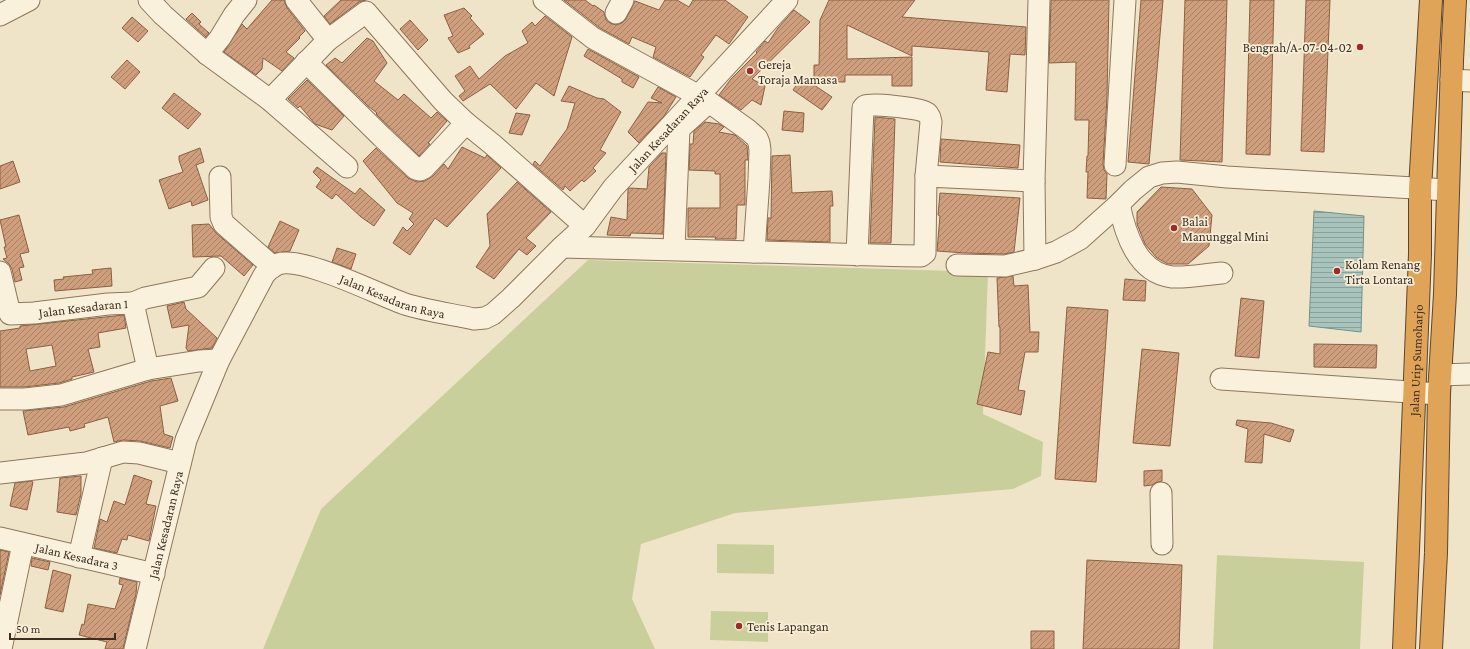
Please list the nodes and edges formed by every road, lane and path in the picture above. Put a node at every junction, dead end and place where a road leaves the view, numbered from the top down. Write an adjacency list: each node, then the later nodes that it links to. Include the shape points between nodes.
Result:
1 (29, 0): 11 (street)
2 (148, 0): 13 (street)
3 (246, 0): 13 (street)
4 (296, 0): 12 (street)
5 (544, 0): 16 (street, via 593,38)
6 (786, 0): 16 (street, Jalan Kesadaran Raya)
7 (1040, 0): 23 (street)
8 (1125, 0): 19 (street)
9 (1431, 0): 24 (highway, Jalan Urip Sumoharjo)
10 (1455, 0): 15 (highway, Jalan Urip Sumoharjo)
11 (0, 15)
12 (328, 40): 14 (street); 18 (street, via 366,12)
13 (207, 54): 17 (street)
14 (306, 62): 17 (street); 18 (street, via 416,169 424,168)
15 (1461, 80): 25 (highway, Jalan Urip Sumoharjo)
16 (699, 96): 27 (street, Jalan Kesadaran Raya, via 613,188)
17 (270, 100): 20 (street)
18 (466, 124): 27 (street)
19 (1115, 165)
20 (347, 167)
21 (926, 176): 23 (street); 31 (street, via 925,253 921,256); 31 (street, via 930,116 925,111 900,107 870,104 865,106)
22 (220, 177): 34 (street, via 221,217 224,224)
23 (1034, 181): 32 (street)
24 (1420, 189): 25 (street); 26 (street, via 1177,172 1149,177); 44 (highway, Jalan Urip Sumoharjo)
25 (1448, 190): 43 (highway, Jalan Urip Sumoharjo)
26 (1120, 204): 32 (street, via 1080,239 1056,252); 37 (street, via 1122,220 1132,246 1142,261 1159,274 1173,277)
27 (585, 226): 28 (street, Jalan Kesadaran Raya)
28 (562, 247): 29 (street); 34 (street, Jalan Kesadaran Raya, via 493,314 480,319 406,304 322,271 288,264)
29 (674, 248): 30 (street); 30 (street, via 680,129 709,102 748,130 759,143)
30 (754, 252): 31 (street)
31 (857, 255)
32 (1035, 259): 33 (street, via 1005,266)
33 (957, 264)
34 (273, 267): 39 (street, Jalan Kesadaran Raya, via 264,275)
35 (214, 268): 38 (street, via 198,288 145,298)
36 (0, 272): 38 (street, Jalan Kesadaran 1, via 10,314)
37 (1222, 273)
38 (133, 303): 40 (street, Jalan Kesadaran 1)
39 (219, 360): 40 (street); 47 (street, Jalan Kesadaran Raya, via 186,440)
40 (148, 369): 45 (street, via 61,395)
41 (1470, 374): 43 (street)
42 (1221, 379): 44 (street)
43 (1440, 385): 44 (street); 58 (highway, Jalan Urip Sumoharjo)
44 (1414, 392): 57 (highway, Jalan Urip Sumoharjo)
45 (0, 399)
46 (102, 458): 47 (street, via 123,452 139,453); 48 (street, via 79,464); 53 (street)
47 (180, 463): 54 (street, Jalan Kesadaran Raya)
48 (0, 473)
49 (1161, 492): 52 (street)
50 (0, 538): 51 (street, Jalan Kesadara 3)
51 (23, 544): 53 (street, Jalan Kesadara 3); 55 (street)
52 (1162, 544)
53 (80, 557): 54 (street, Jalan Kesadara 3)
54 (154, 574): 56 (street, Jalan Kesadaran Raya)
55 (1, 649)
56 (135, 649)
57 (1404, 649)
58 (1431, 649)

